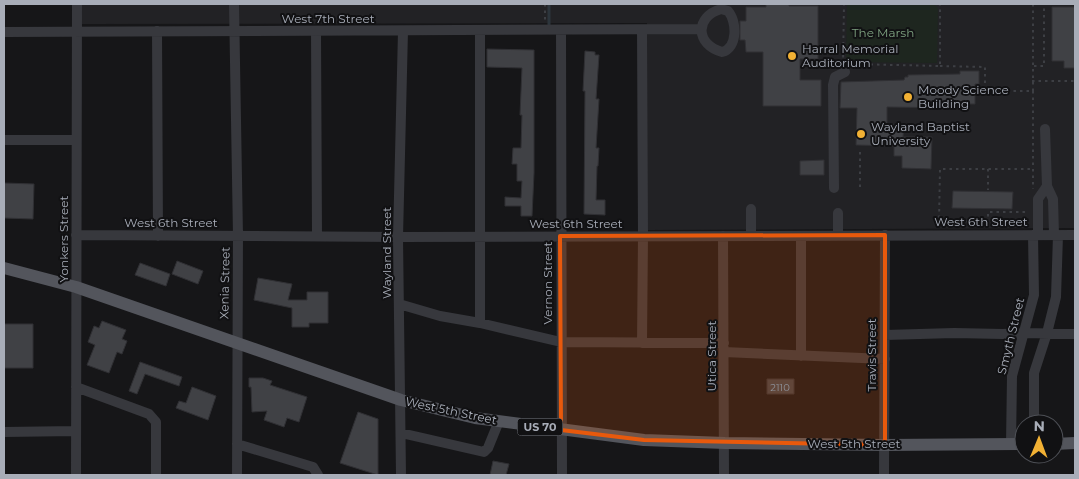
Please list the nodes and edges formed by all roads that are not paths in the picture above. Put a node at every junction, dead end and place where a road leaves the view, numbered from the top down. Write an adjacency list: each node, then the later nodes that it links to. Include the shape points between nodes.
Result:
1 (77, 4): 10 (street, Yonkers Street)
2 (234, 4): 11 (street, Xenia Street)
3 (701, 29): 6 (street, West 7th Street)
4 (480, 30): 5 (street, West 7th Street); 12 (street, West 7th Street); 36 (street)
5 (561, 30): 6 (street, West 7th Street); 30 (street, Vernon Street)
6 (647, 30): 31 (street)
7 (156, 31): 10 (street, West 7th Street); 11 (street, West 7th Street); 27 (street)
8 (316, 31): 11 (street, West 7th Street); 12 (street, West 7th Street); 29 (street)
9 (4, 32): 10 (street, West 7th Street)
10 (77, 32): 16 (street, Yonkers Street)
11 (235, 32): 28 (street, Xenia Street)
12 (403, 32): 35 (street, Wayland Street)
13 (845, 72): 18 (street, via 836,77 833,85)
14 (1045, 129): 17 (street)
15 (4, 140): 16 (street)
16 (76, 140): 26 (street, Yonkers Street)
17 (1047, 186): 24 (street, Smyth Street, via 1038,199); 25 (street, via 1053,199)
18 (834, 188)
19 (751, 209): 33 (street)
20 (838, 213): 22 (street)
21 (1075, 234): 25 (street, West 6th Street)
22 (838, 235): 23 (street, West 6th Street); 34 (street, West 6th Street)
23 (885, 235): 24 (street, West 6th Street); 43 (street, Travis Street)
24 (1036, 235): 25 (street, West 6th Street); 41 (street, Smyth Street, via 1035,284)
25 (1056, 235): 42 (street, via 1056,297)
26 (76, 236): 27 (street, West 6th Street); 38 (street, Yonkers Street)
27 (158, 236): 28 (street, West 6th Street)
28 (238, 236): 29 (street, West 6th Street); 47 (street, Xenia Street)
29 (317, 236): 35 (street, West 6th Street)
30 (560, 236): 31 (street, West 6th Street); 36 (street, West 6th Street); 45 (street, Vernon Street)
31 (643, 236): 32 (street, West 6th Street); 46 (street)
32 (723, 236): 33 (street, West 6th Street); 48 (street, Utica Street)
33 (751, 236): 34 (street, West 6th Street)
34 (801, 236): 49 (street)
35 (398, 237): 36 (street, West 6th Street); 39 (street, Wayland Street)
36 (480, 237): 40 (street)
37 (4, 268): 38 (main road, US 70)
38 (76, 287): 47 (main road, West 5th Street / US 70); 51 (street, Yonkers Street)
39 (399, 304): 40 (street); 52 (street, Wayland Street)
40 (480, 323): 45 (street)
41 (1024, 332): 42 (street); 43 (street); 61 (street, Smyth Street, via 1012,376)
42 (1047, 333): 44 (street); 53 (street, via 1034,373)
43 (885, 334): 50 (street, Travis Street)
44 (1075, 334)
45 (561, 342): 46 (street); 55 (street, Vernon Street)
46 (642, 343): 48 (street)
47 (237, 344): 52 (main road, West 5th Street / US 70); 60 (street, Xenia Street)
48 (724, 348): 49 (street); 59 (street, Utica Street)
49 (801, 356): 50 (street)
50 (885, 359): 62 (street, Travis Street)
51 (76, 387): 56 (street, Yonkers Street); 64 (street, via 149,414 156,422)
52 (401, 400): 54 (main road, West 5th Street / US 70); 58 (street, Wayland Street)
53 (1034, 414)
54 (499, 421): 55 (main road, West 5th Street / US 70); 58 (street, via 484,452)
55 (561, 430): 59 (main road, West 5th Street / US 70, via 644,440); 68 (street, Vernon Street)
56 (76, 431): 57 (street); 63 (street, Yonkers Street)
57 (4, 432)
58 (401, 433): 67 (street, Wayland Street)
59 (725, 443): 62 (main road, West 5th Street / US 70); 69 (street, Utica Street)
60 (237, 444): 65 (street, Xenia Street); 66 (street, via 313,467)
61 (1011, 444): 62 (main road, West 5th Street / US 70)
62 (885, 445): 70 (street, Travis Street)
63 (76, 475)
64 (156, 475)
65 (236, 475)
66 (318, 475)
67 (401, 475)
68 (562, 475)
69 (724, 475)
70 (884, 475)

